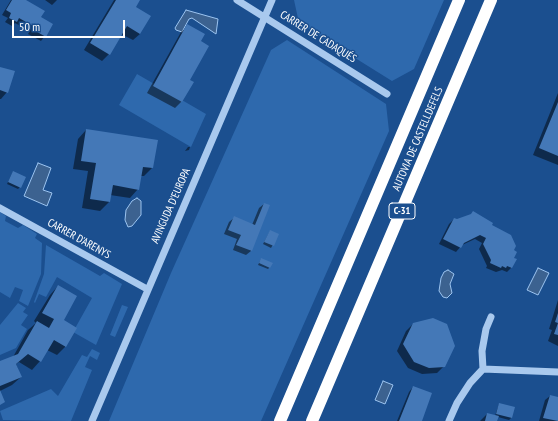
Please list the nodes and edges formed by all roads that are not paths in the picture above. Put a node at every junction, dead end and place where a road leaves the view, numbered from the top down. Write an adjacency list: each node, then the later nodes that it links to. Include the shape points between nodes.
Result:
1 (237, 0): 5 (street, CARRER DE CADAQUÉS)
2 (272, 0): 5 (street, AVINGUDA D'EUROPA)
3 (459, 0): 13 (highway, AUTOVIA DE CASTELLDEFELS / C-31)
4 (491, 0): 14 (highway, AUTOVIA DE CASTELLDEFELS / C-31)
5 (265, 17): 6 (street, CARRER DE CADAQUÉS); 8 (street, AVINGUDA D'EUROPA)
6 (387, 94)
7 (0, 208): 8 (street, CARRER D'ARENYS)
8 (147, 289): 12 (street, AVINGUDA D'EUROPA)
9 (491, 318): 10 (street, via 482,350)
10 (482, 370): 11 (street); 15 (street, via 461,396)
11 (558, 372)
12 (92, 421)
13 (280, 421)
14 (312, 421)
15 (449, 421)

